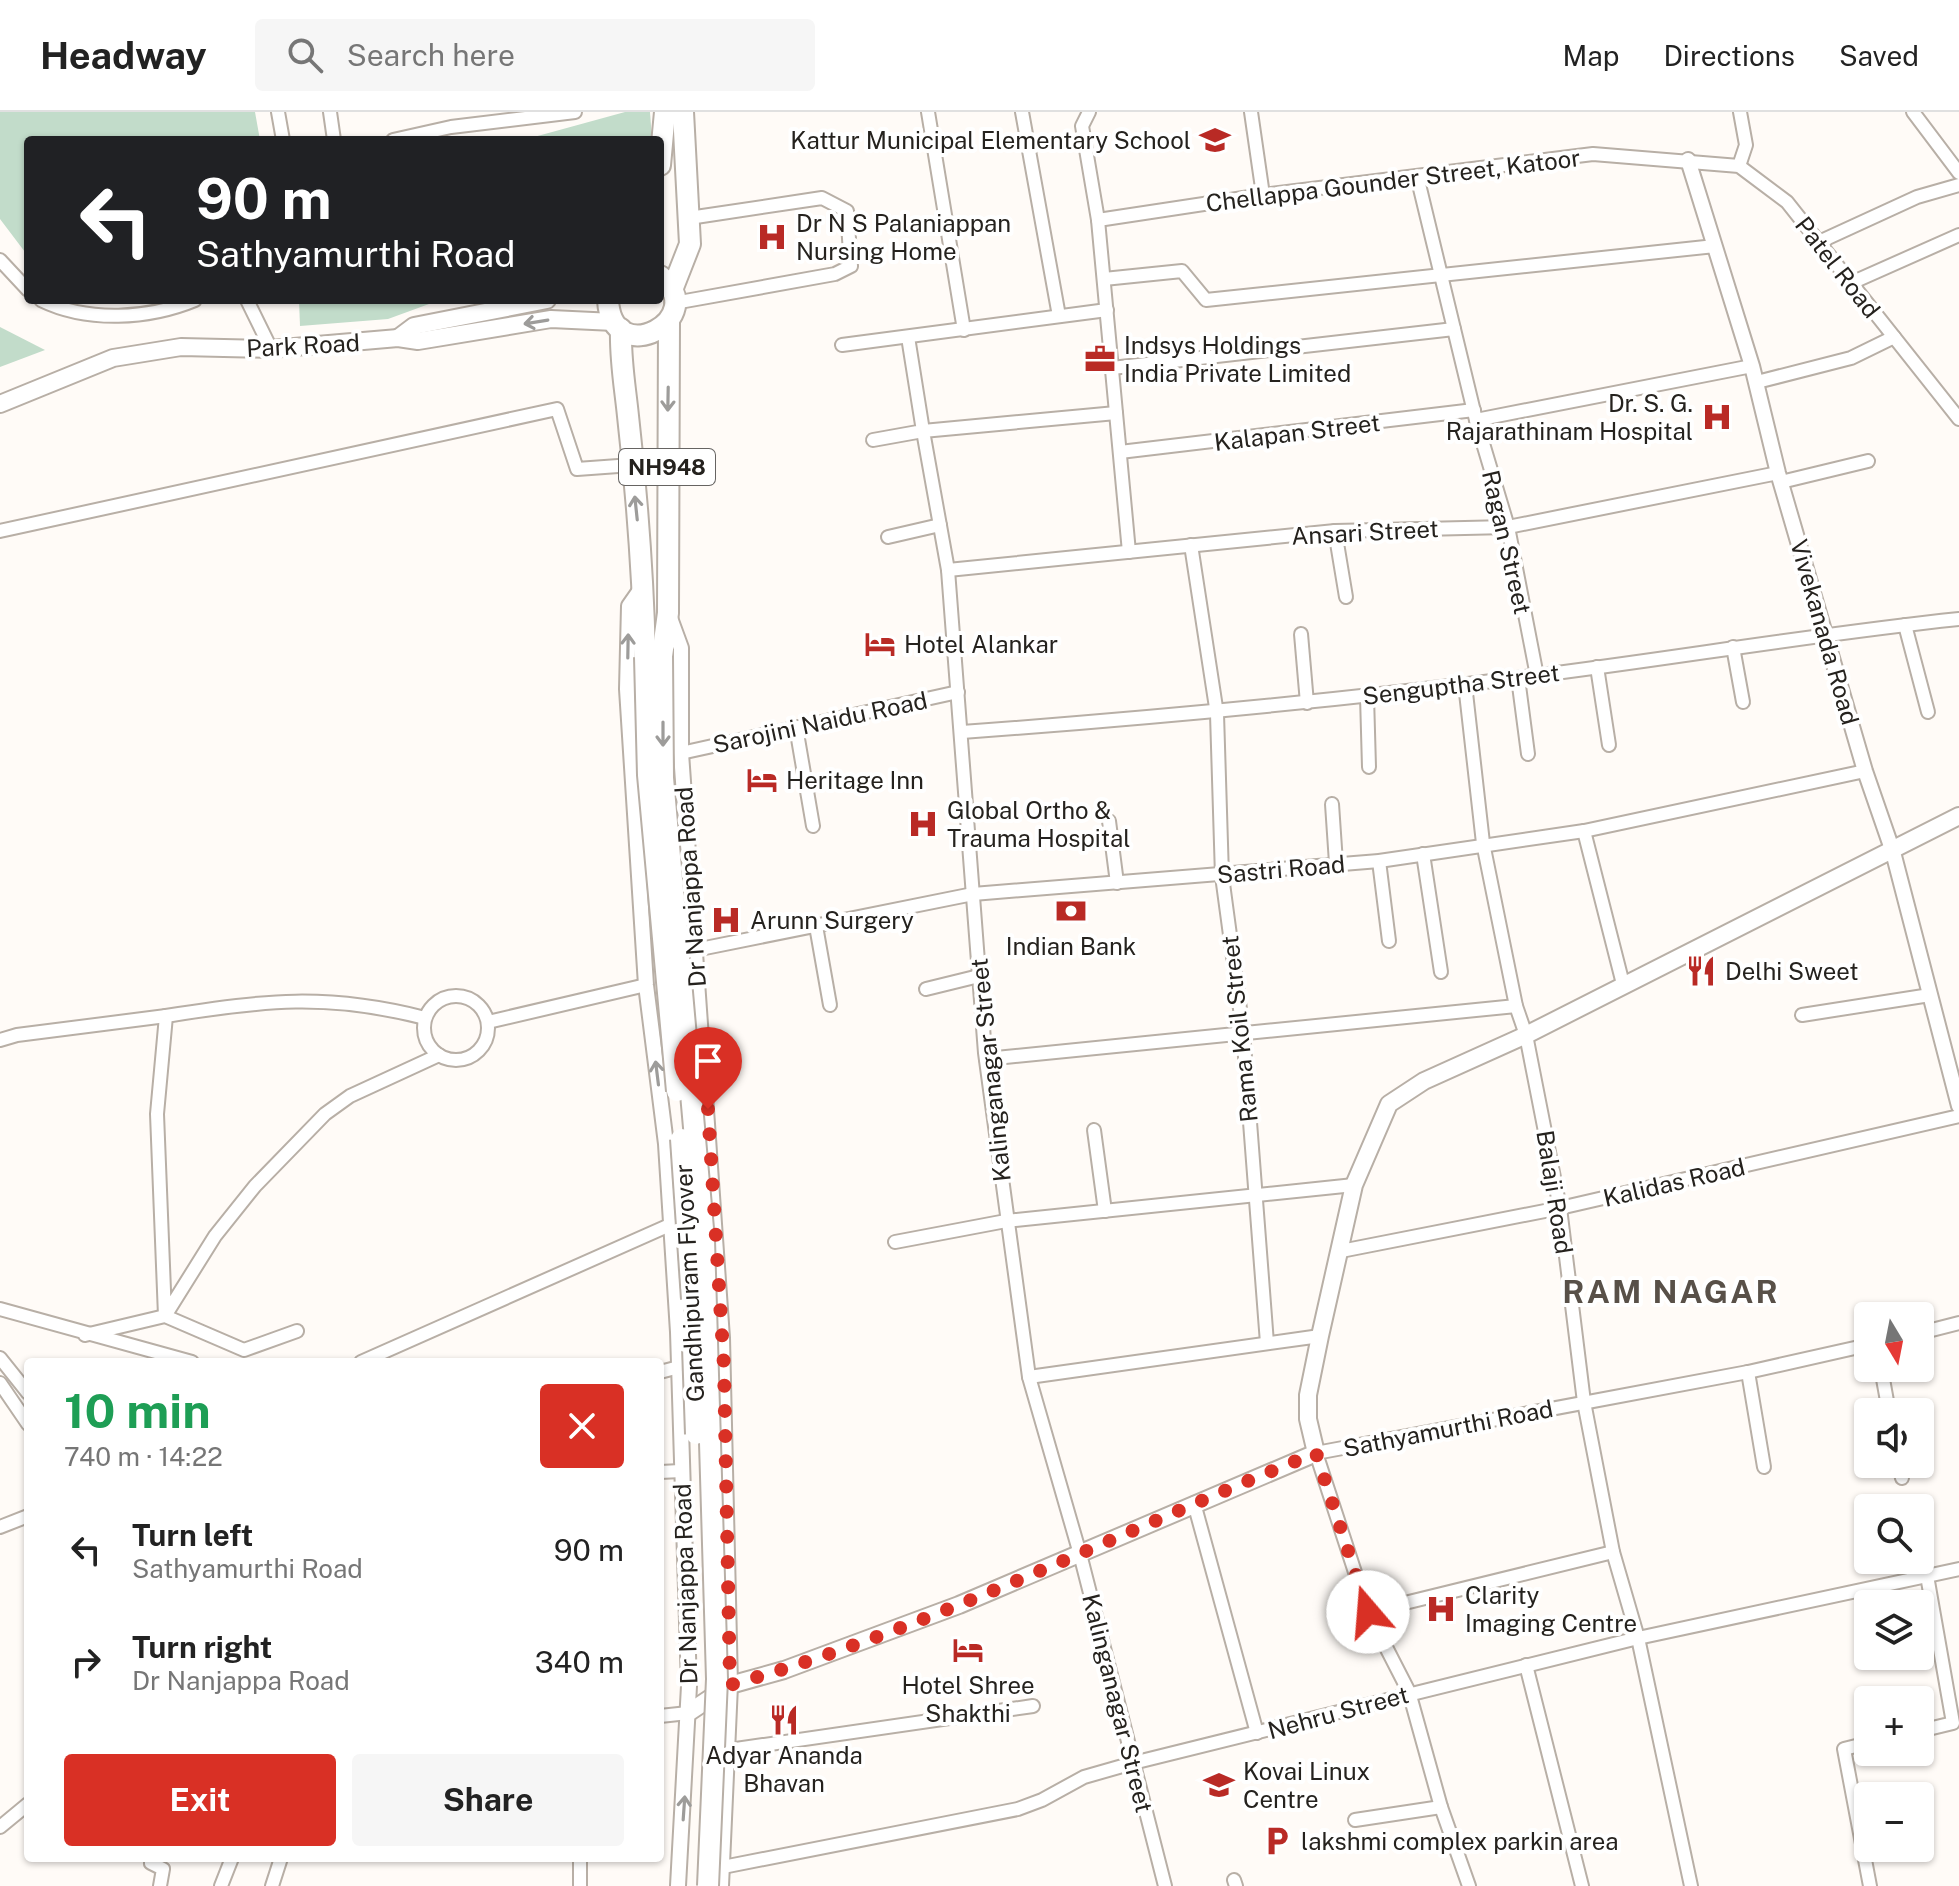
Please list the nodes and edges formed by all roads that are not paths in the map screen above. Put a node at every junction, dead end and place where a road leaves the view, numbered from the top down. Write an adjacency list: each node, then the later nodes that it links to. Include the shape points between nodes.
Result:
1 (278, 112): 14 (street)
2 (330, 112): 15 (street)
3 (449, 112): 13 (street)
4 (575, 112): 13 (street)
5 (665, 112): 17 (highway)
6 (683, 112): 24 (highway, Dr Nanjappa Road / NH948)
7 (929, 112): 44 (street)
8 (1022, 112): 41 (street)
9 (1089, 112): 25 (street, via 1082,126)
10 (1251, 112): 23 (street)
11 (1740, 112): 19 (street, via 1746,145)
12 (1913, 112): 20 (street)
13 (451, 127): 16 (street)
14 (282, 136)
15 (333, 136)
16 (411, 136)
17 (663, 136)
18 (1688, 160): 19 (street); 21 (street, Chellappa Gounder Street, Katoor, via 1593,154); 28 (street, Vivekanada Road)
19 (1739, 166): 27 (street, Patel Road, via 1787,202)
20 (1959, 173)
21 (1417, 176): 23 (street, Chellappa Gounder Street, Katoor); 30 (street, Ragan Street)
22 (1959, 185): 27 (street, via 1917,197)
23 (1263, 195): 25 (street, Chellappa Gounder Street, Katoor)
24 (689, 218): 34 (highway, Dr Nanjappa Road / NH948, via 690,244); 34 (street, via 822,198 847,211 851,266 835,274)
25 (1098, 220): 31 (street)
26 (1959, 235): 32 (street)
27 (1819, 242): 32 (street, Patel Road)
28 (1715, 246): 30 (street); 50 (street, Vivekanada Road)
29 (0, 260): 33 (street)
30 (1442, 277): 31 (street, via 1206,300 1182,271); 43 (street, Ragan Street)
31 (1104, 279): 40 (street)
32 (1851, 283): 46 (street, Patel Road)
33 (24, 286)
34 (669, 297): 42 (highway, via 662,329 642,336); 73 (highway, Dr Nanjappa Road / NH948, one-way to 73)
35 (53, 304): 36 (street, via 105,315 142,314)
36 (180, 304)
37 (249, 304): 49 (street)
38 (527, 304): 47 (main road, via 414,326)
39 (610, 304): 42 (highway, NH948)
40 (1107, 310): 41 (street); 51 (street)
41 (1059, 316): 44 (street)
42 (618, 325): 47 (main road, Park Road, one-way to 47, via 551,319 418,341); 61 (highway, Dr Nanjappa Road / NH948)
43 (1454, 329): 51 (street); 55 (street, Ragan Street)
44 (964, 330): 45 (street)
45 (908, 337): 48 (street); 57 (street, Kalinganagar Street)
46 (1894, 337): 52 (street, via 1851,358); 56 (street, Patel Road)
47 (398, 338): 49 (main road, Park Road)
48 (842, 345)
49 (271, 349): 53 (main road, Park Road, via 181,347 113,358)
50 (1752, 366): 52 (street, Vivekanada Road); 55 (street)
51 (1112, 368): 54 (street)
52 (1757, 382): 62 (street, Vivekanada Road)
53 (0, 404)
54 (1116, 413): 57 (street); 59 (street)
55 (1475, 415): 59 (street, Kalapan Street); 64 (street, Ragan Street)
56 (1959, 419)
57 (923, 431): 58 (street); 63 (street, Kalinganagar Street)
58 (873, 440)
59 (1120, 452): 69 (street)
60 (1868, 461): 62 (street, Ansari Street)
61 (632, 465): 65 (street, via 577,469 557,409); 71 (highway, Dr Nanjappa Road / NH948, one-way to 61)
62 (1779, 477): 64 (street, Ansari Street); 76 (street, Vivekanada Road)
63 (940, 525): 67 (street); 70 (street, Kalinganagar Street)
64 (1508, 527): 66 (street, Ansari Street); 81 (street, Ragan Street)
65 (0, 531)
66 (1335, 531): 68 (street, Ansari Street); 72 (street)
67 (888, 537)
68 (1191, 545): 69 (street, Ansari Street); 89 (street, Rama Koil Street)
69 (1129, 552): 70 (street, Ansari Street)
70 (948, 570): 84 (street, Kalinganagar Street)
71 (643, 586): 79 (highway, Gandhipuram Flyover / NH948); 116 (street, Dr Nanjappa Road, one-way to 71, via 627,689 629,606)
72 (1346, 597)
73 (668, 613): 79 (highway, Gandhipuram Flyover / NH948); 93 (street, Dr Nanjappa Road, via 681,648)
74 (1959, 619): 75 (street, Senguptha Street)
75 (1905, 625): 76 (street, Senguptha Street); 88 (street)
76 (1827, 633): 78 (street, Senguptha Street); 96 (street, Vivekanada Road)
77 (1301, 634): 87 (street)
78 (1733, 647): 80 (street, Senguptha Street); 86 (street)
79 (654, 656): 201 (highway, Gandhipuram Flyover / NH948, bridge, via 648,775 691,1286 704,1738); 202 (highway, Gandhipuram Flyover / NH948, one-way to 202, bridge, via 704,1240 717,1679)
80 (1597, 667): 81 (street, Senguptha Street); 92 (street)
81 (1537, 676): 82 (street, Senguptha Street)
82 (1518, 678): 83 (street, Senguptha Street); 94 (street)
83 (1465, 684): 85 (street, Senguptha Street); 102 (street, Balaji Road)
84 (958, 692): 90 (street, Sarojini Naidu Road); 91 (street, Kalinganagar Street)
85 (1367, 696): 87 (street, Senguptha Street); 95 (street)
86 (1743, 702)
87 (1307, 703): 89 (street, Senguptha Street)
88 (1928, 712)
89 (1217, 714): 91 (street, Senguptha Street); 107 (street, Rama Koil Street)
90 (796, 727): 93 (street, Sarojini Naidu Road); 100 (street)
91 (962, 732): 109 (street, Kalinganagar Street)
92 (1609, 745)
93 (681, 753): 112 (street, Dr Nanjappa Road)
94 (1528, 754)
95 (1369, 767)
96 (1865, 771): 101 (street, Sastri Road); 103 (street, Vivekanada Road)
97 (1332, 804): 106 (street)
98 (1959, 816): 103 (main road)
99 (1109, 821): 108 (street)
100 (813, 826)
101 (1584, 831): 102 (street, Sastri Road); 115 (street)
102 (1483, 843): 104 (street, Sastri Road); 120 (street, Balaji Road)
103 (1893, 852): 115 (main road); 118 (street, Vivekanada Road)
104 (1423, 854): 105 (street, Sastri Road); 113 (street)
105 (1379, 861): 106 (street, Sastri Road); 111 (street)
106 (1336, 863): 107 (street, Sastri Road)
107 (1222, 876): 108 (street, Sastri Road); 125 (street, Rama Koil Street)
108 (1117, 883): 109 (street, Sastri Road)
109 (973, 894): 110 (street, Sastri Road); 114 (street, Kalinganagar Street)
110 (816, 926): 112 (street, Sastri Road); 119 (street)
111 (1389, 941)
112 (695, 950): 176 (street, Dr Nanjappa Road, via 722,1338)
113 (1441, 972)
114 (979, 976): 117 (street); 129 (street, Kalinganagar Street)
115 (1623, 984): 126 (main road)
116 (646, 985): 124 (street); 138 (street, Dr Nanjappa Road, one-way to 116)
117 (926, 989)
118 (1930, 995): 121 (street); 130 (street, Vivekanada Road)
119 (830, 1005)
120 (1516, 1006): 125 (street); 126 (street, Balaji Road)
121 (1802, 1015)
122 (166, 1016): 123 (street, via 306,1000 371,1004); 127 (street); 142 (street, via 157,1114)
123 (425, 1018): 124 (street, via 438,1001 458,996 478,1004); 128 (street, via 425,1039)
124 (488, 1022): 128 (street, via 485,1043 470,1058 448,1060)
125 (1243, 1031): 129 (street); 134 (street, Rama Koil Street)
126 (1526, 1035): 133 (main road, via 1424,1081 1389,1104); 135 (street, Balaji Road)
127 (0, 1040)
128 (439, 1055): 142 (street, via 350,1096 325,1114 215,1236)
129 (986, 1059): 137 (street, Kalinganagar Street)
130 (1959, 1106)
131 (1959, 1116): 135 (street, Kalidas Road)
132 (1094, 1130): 136 (street)
133 (1354, 1185): 134 (street); 140 (main road)
134 (1256, 1195): 136 (street); 148 (street, Rama Koil Street)
135 (1560, 1208): 140 (street, Kalidas Road); 159 (street, Balaji Road)
136 (1105, 1211): 137 (street)
137 (1006, 1221): 139 (street); 156 (street, Kalinganagar Street)
138 (672, 1224): 152 (street); 153 (street, Dr Nanjappa Road)
139 (895, 1242)
140 (1341, 1251): 147 (main road)
141 (0, 1309): 146 (street)
142 (165, 1316): 145 (street, via 244,1350); 146 (street)
143 (1959, 1323): 144 (street)
144 (1934, 1329)
145 (297, 1331)
146 (85, 1335): 151 (street)
147 (1320, 1336): 148 (street); 161 (main road, via 1308,1395)
148 (1267, 1343): 156 (street)
149 (1854, 1348): 155 (street, Sathyamurthi Road)
150 (0, 1358): 158 (street)
151 (176, 1358)
152 (370, 1358)
153 (679, 1367): 154 (street); 163 (street, Dr Nanjappa Road)
154 (664, 1371)
155 (1748, 1372): 159 (street, Sathyamurthi Road); 162 (street)
156 (1029, 1377): 169 (street, Kalinganagar Street)
157 (0, 1383): 160 (street)
158 (24, 1388)
159 (1584, 1402): 161 (street, Sathyamurthi Road); 168 (street, Balaji Road)
160 (24, 1418)
161 (1316, 1453): 165 (main road, Sathyamurthi Road); 173 (street)
162 (1764, 1467)
163 (681, 1471): 164 (street); 179 (street, Dr Nanjappa Road)
164 (664, 1472)
165 (1194, 1503): 169 (main road, Sathyamurthi Road); 183 (street)
166 (24, 1518): 167 (street)
167 (0, 1527)
168 (1613, 1552): 173 (street); 174 (street, Balaji Road)
169 (1080, 1554): 176 (main road, Sathyamurthi Road, via 921,1619); 186 (street, Kalinganagar Street)
170 (1959, 1569): 172 (street, Nehru Street)
171 (1926, 1574): 172 (street)
172 (1926, 1577): 174 (street, Nehru Street); 181 (street)
173 (1368, 1612): 177 (street)
174 (1638, 1638): 175 (street, Nehru Street); 207 (street, Balaji Road)
175 (1526, 1665): 177 (street, Nehru Street); 206 (street)
176 (730, 1685): 179 (main road, Sathyamurthi Road); 185 (street, Dr Nanjappa Road)
177 (1409, 1692): 183 (street, Nehru Street); 188 (street)
178 (1033, 1706): 185 (street)
179 (688, 1713): 180 (street); 200 (street, Dr Nanjappa Road, one-way to 179)
180 (664, 1716)
181 (1956, 1728): 182 (street)
182 (1934, 1730)
183 (1257, 1733): 186 (street, Nehru Street)
184 (1854, 1746): 208 (street, via 1844,1749)
185 (729, 1750): 195 (street, Dr Nanjappa Road)
186 (1133, 1763): 195 (street, Nehru Street, via 1084,1777 1018,1809); 204 (street, Kalinganagar Street)
187 (24, 1807): 190 (street)
188 (1441, 1807): 189 (street); 205 (street)
189 (1355, 1820)
190 (0, 1827)
191 (151, 1862): 196 (street, via 163,1869)
192 (230, 1862): 197 (street)
193 (280, 1862): 198 (street)
194 (580, 1862): 199 (street)
195 (723, 1867): 203 (street, Dr Nanjappa Road)
196 (160, 1886)
197 (221, 1886)
198 (272, 1886)
199 (580, 1886)
200 (678, 1886)
201 (694, 1886)
202 (708, 1886)
203 (721, 1886)
204 (1165, 1886)
205 (1469, 1886)
206 (1582, 1886)
207 (1691, 1886)
208 (1870, 1886)

